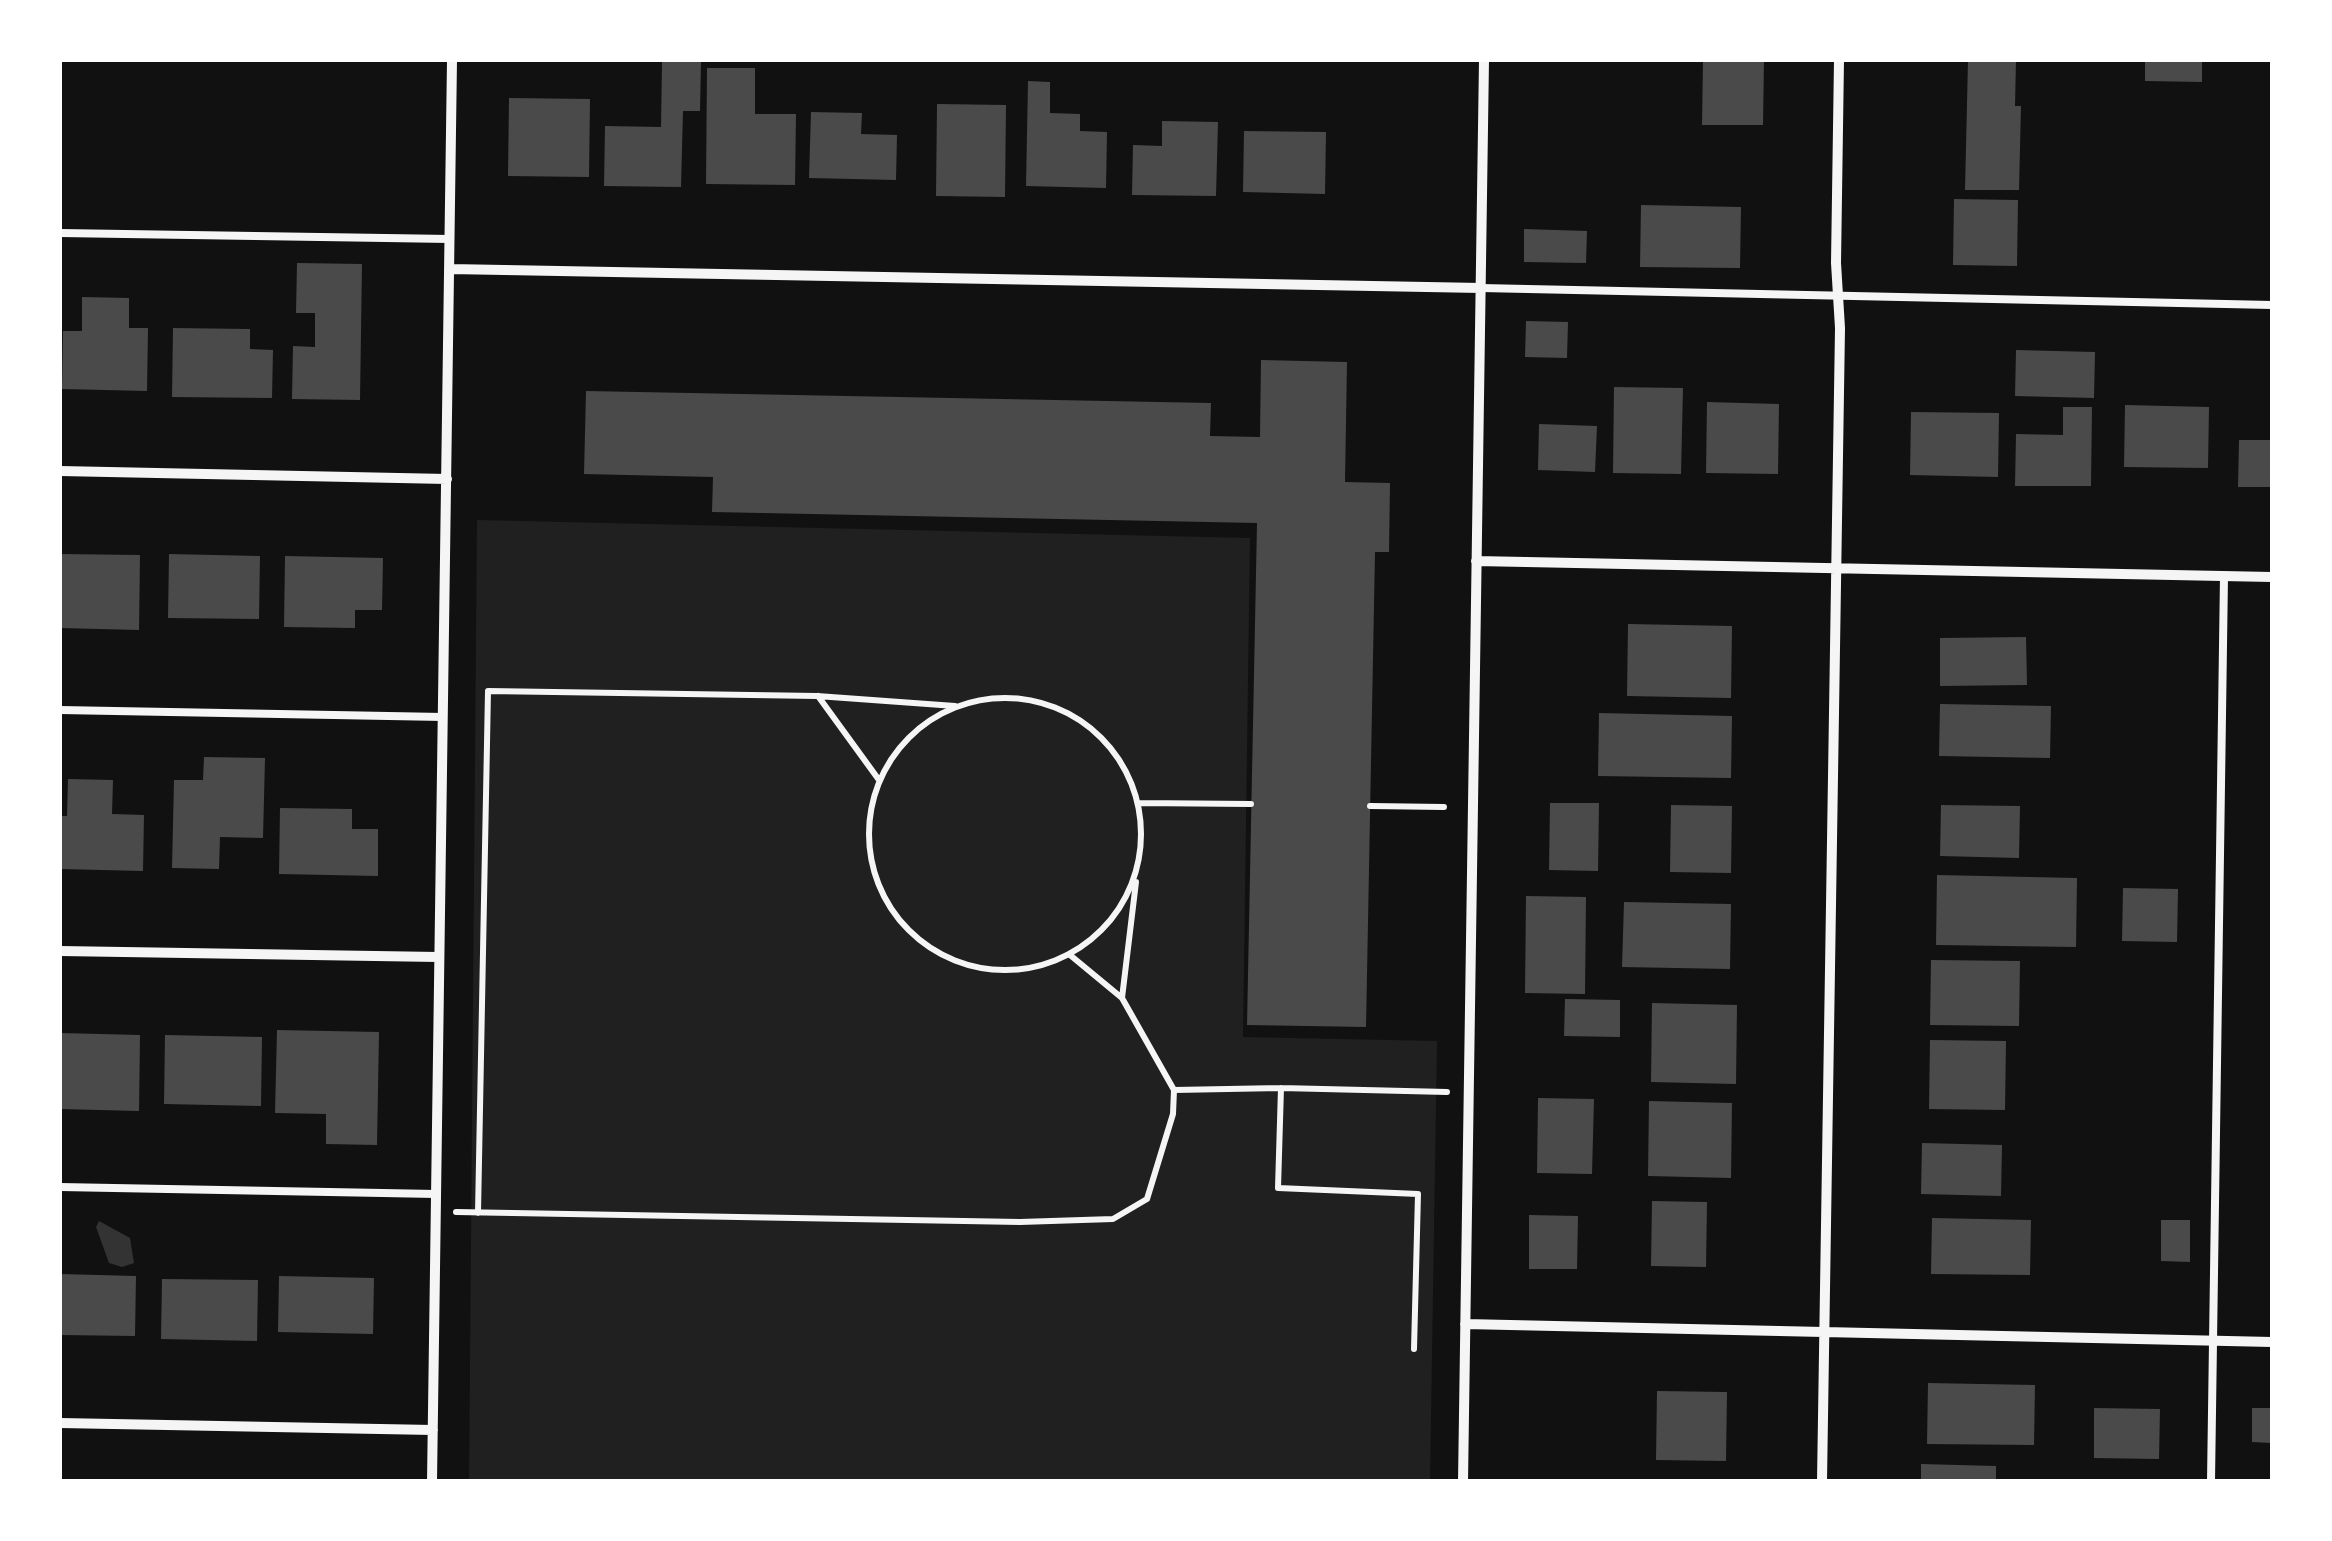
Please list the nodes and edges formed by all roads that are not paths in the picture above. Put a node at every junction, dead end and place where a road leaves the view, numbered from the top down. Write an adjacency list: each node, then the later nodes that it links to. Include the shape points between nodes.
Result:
1 (452, 60): 5 (street)
2 (1484, 60): 7 (street)
3 (1839, 60): 8 (street)
4 (60, 233): 5 (lane)
5 (451, 239): 6 (street)
6 (450, 269): 7 (street); 11 (street)
7 (1481, 288): 8 (lane); 12 (street)
8 (1838, 298): 9 (lane); 13 (street)
9 (2272, 306)
10 (60, 471): 11 (street)
11 (447, 479): 17 (street)
12 (1476, 561): 13 (street); 22 (street)
13 (1836, 569): 14 (street); 23 (street)
14 (2224, 576): 15 (street); 24 (lane)
15 (2272, 577)
16 (60, 710): 17 (lane)
17 (442, 717): 19 (street)
18 (60, 951): 19 (street)
19 (438, 957): 21 (street)
20 (60, 1187): 21 (lane)
21 (436, 1194): 27 (street)
22 (1465, 1324): 23 (street); 29 (street)
23 (1824, 1331): 24 (street); 30 (street)
24 (2213, 1340): 25 (street); 31 (lane)
25 (2272, 1342)
26 (60, 1423): 27 (street)
27 (433, 1430): 28 (street)
28 (432, 1481)
29 (1463, 1481)
30 (1822, 1481)
31 (2210, 1481)

